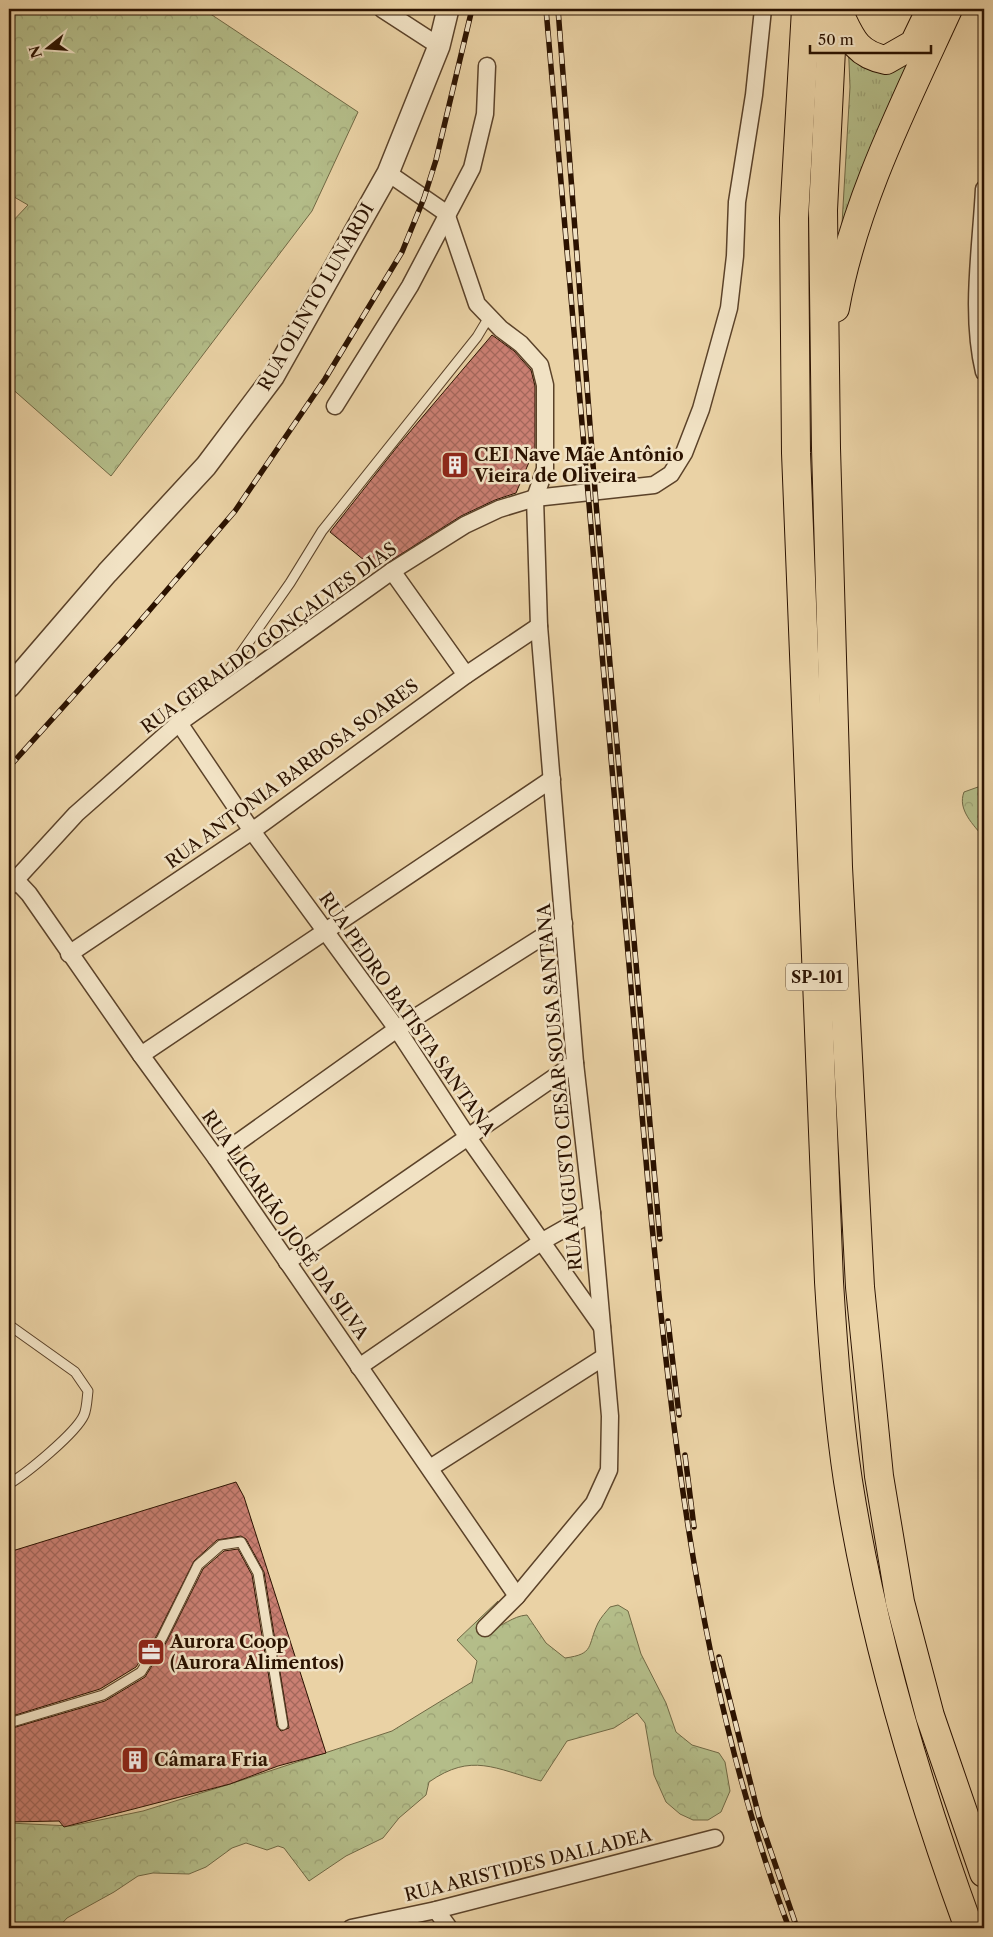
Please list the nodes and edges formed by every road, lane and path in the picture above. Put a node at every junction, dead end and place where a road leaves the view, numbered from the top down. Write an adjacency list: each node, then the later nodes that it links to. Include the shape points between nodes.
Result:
1 (382, 9): 8 (street)
2 (448, 9): 8 (street, RUA OLINTO LUNARDI)
3 (763, 9): 17 (street, RUA GERALDO GONÇALVES DIAS, via 754,95 737,202 729,308 701,409 684,452 671,474 654,485)
4 (806, 9): 53 (highway, SP-101, via 794,218 796,453 828,1282 837,1401 862,1562 883,1654 933,1830)
5 (835, 9): 6 (highway, via 858,49 886,60 914,44); 14 (highway, SP-101, via 823,210)
6 (930, 9)
7 (948, 9): 14 (highway, via 878,166 851,241 836,299)
8 (439, 46): 10 (street, RUA OLINTO LUNARDI)
9 (487, 66): 12 (street, via 485,114 472,168)
10 (388, 173): 12 (street); 21 (street, RUA OLINTO LUNARDI, via 267,384 206,466)
11 (984, 189): 15 (street, via 977,344)
12 (446, 213): 13 (street, via 477,304); 16 (street, via 410,286)
13 (489, 317): 17 (street, via 540,364 545,385 545,469); 22 (lane, via 322,531)
14 (825, 363): 49 (highway, SP-101, via 838,867 860,1287 878,1467 908,1634 930,1716)
15 (984, 372)
16 (335, 406)
17 (535, 498): 18 (street, RUA GERALDO GONÇALVES DIAS, via 499,509 465,526); 19 (street, RUA AUGUSTO CESAR SOUSA SANTANA)
18 (392, 571): 20 (street); 22 (street, RUA GERALDO GONÇALVES DIAS)
19 (539, 626): 20 (street, RUA ANTONIA BARBOSA SOARES); 24 (street, RUA AUGUSTO CESAR SOUSA SANTANA)
20 (466, 675): 25 (street, RUA ANTONIA BARBOSA SOARES)
21 (9, 686)
22 (206, 704): 23 (street, RUA GERALDO GONÇALVES DIAS)
23 (179, 723): 25 (street, RUA PEDRO BATISTA SANTANA); 26 (street, RUA GERALDO GONÇALVES DIAS, via 76,814)
24 (552, 779): 27 (street, RUA AUGUSTO CESAR SOUSA SANTANA); 28 (street)
25 (252, 831): 28 (street, RUA PEDRO BATISTA SANTANA); 29 (street, RUA ANTONIA BARBOSA SOARES)
26 (12, 883): 29 (street, RUA LICARIÃO JOSÉ DA SILVA, via 29,894)
27 (564, 923): 30 (street); 32 (street, RUA AUGUSTO CESAR SOUSA SANTANA)
28 (326, 930): 30 (street, RUA PEDRO BATISTA SANTANA); 31 (street)
29 (69, 954): 31 (street, RUA LICARIÃO JOSÉ DA SILVA)
30 (397, 1029): 33 (street, RUA PEDRO BATISTA SANTANA); 34 (street)
31 (141, 1055): 34 (street, RUA LICARIÃO JOSÉ DA SILVA)
32 (574, 1063): 33 (street); 35 (street, RUA AUGUSTO CESAR SOUSA SANTANA)
33 (468, 1136): 36 (street, RUA PEDRO BATISTA SANTANA); 37 (street)
34 (216, 1158): 37 (street, RUA LICARIÃO JOSÉ DA SILVA)
35 (592, 1213): 36 (street); 39 (street, RUA AUGUSTO CESAR SOUSA SANTANA)
36 (541, 1242): 39 (street, RUA PEDRO BATISTA SANTANA); 41 (street)
37 (287, 1262): 41 (street, RUA LICARIÃO JOSÉ DA SILVA)
38 (9, 1325): 43 (lane, via 75,1372 88,1391 84,1415 59,1444)
39 (602, 1328): 40 (street, RUA AUGUSTO CESAR SOUSA SANTANA)
40 (604, 1357): 42 (street); 44 (street, RUA AUGUSTO CESAR SOUSA SANTANA, via 610,1416 610,1470 594,1504)
41 (358, 1367): 42 (street, RUA LICARIÃO JOSÉ DA SILVA)
42 (430, 1468): 44 (street, RUA LICARIÃO JOSÉ DA SILVA)
43 (9, 1484)
44 (517, 1596): 45 (street, RUA AUGUSTO CESAR SOUSA SANTANA)
45 (484, 1628)
46 (9, 1723): 47 (lane, via 103,1695 141,1672 162,1638 198,1565 221,1545 242,1542 258,1573)
47 (283, 1726)
48 (715, 1838): 50 (street, RUA ARISTIDES DALLADEA)
49 (984, 1873)
50 (436, 1910): 51 (street, RUA ARISTIDES DALLADEA); 52 (street)
51 (351, 1928)
52 (449, 1928)
53 (969, 1928)

